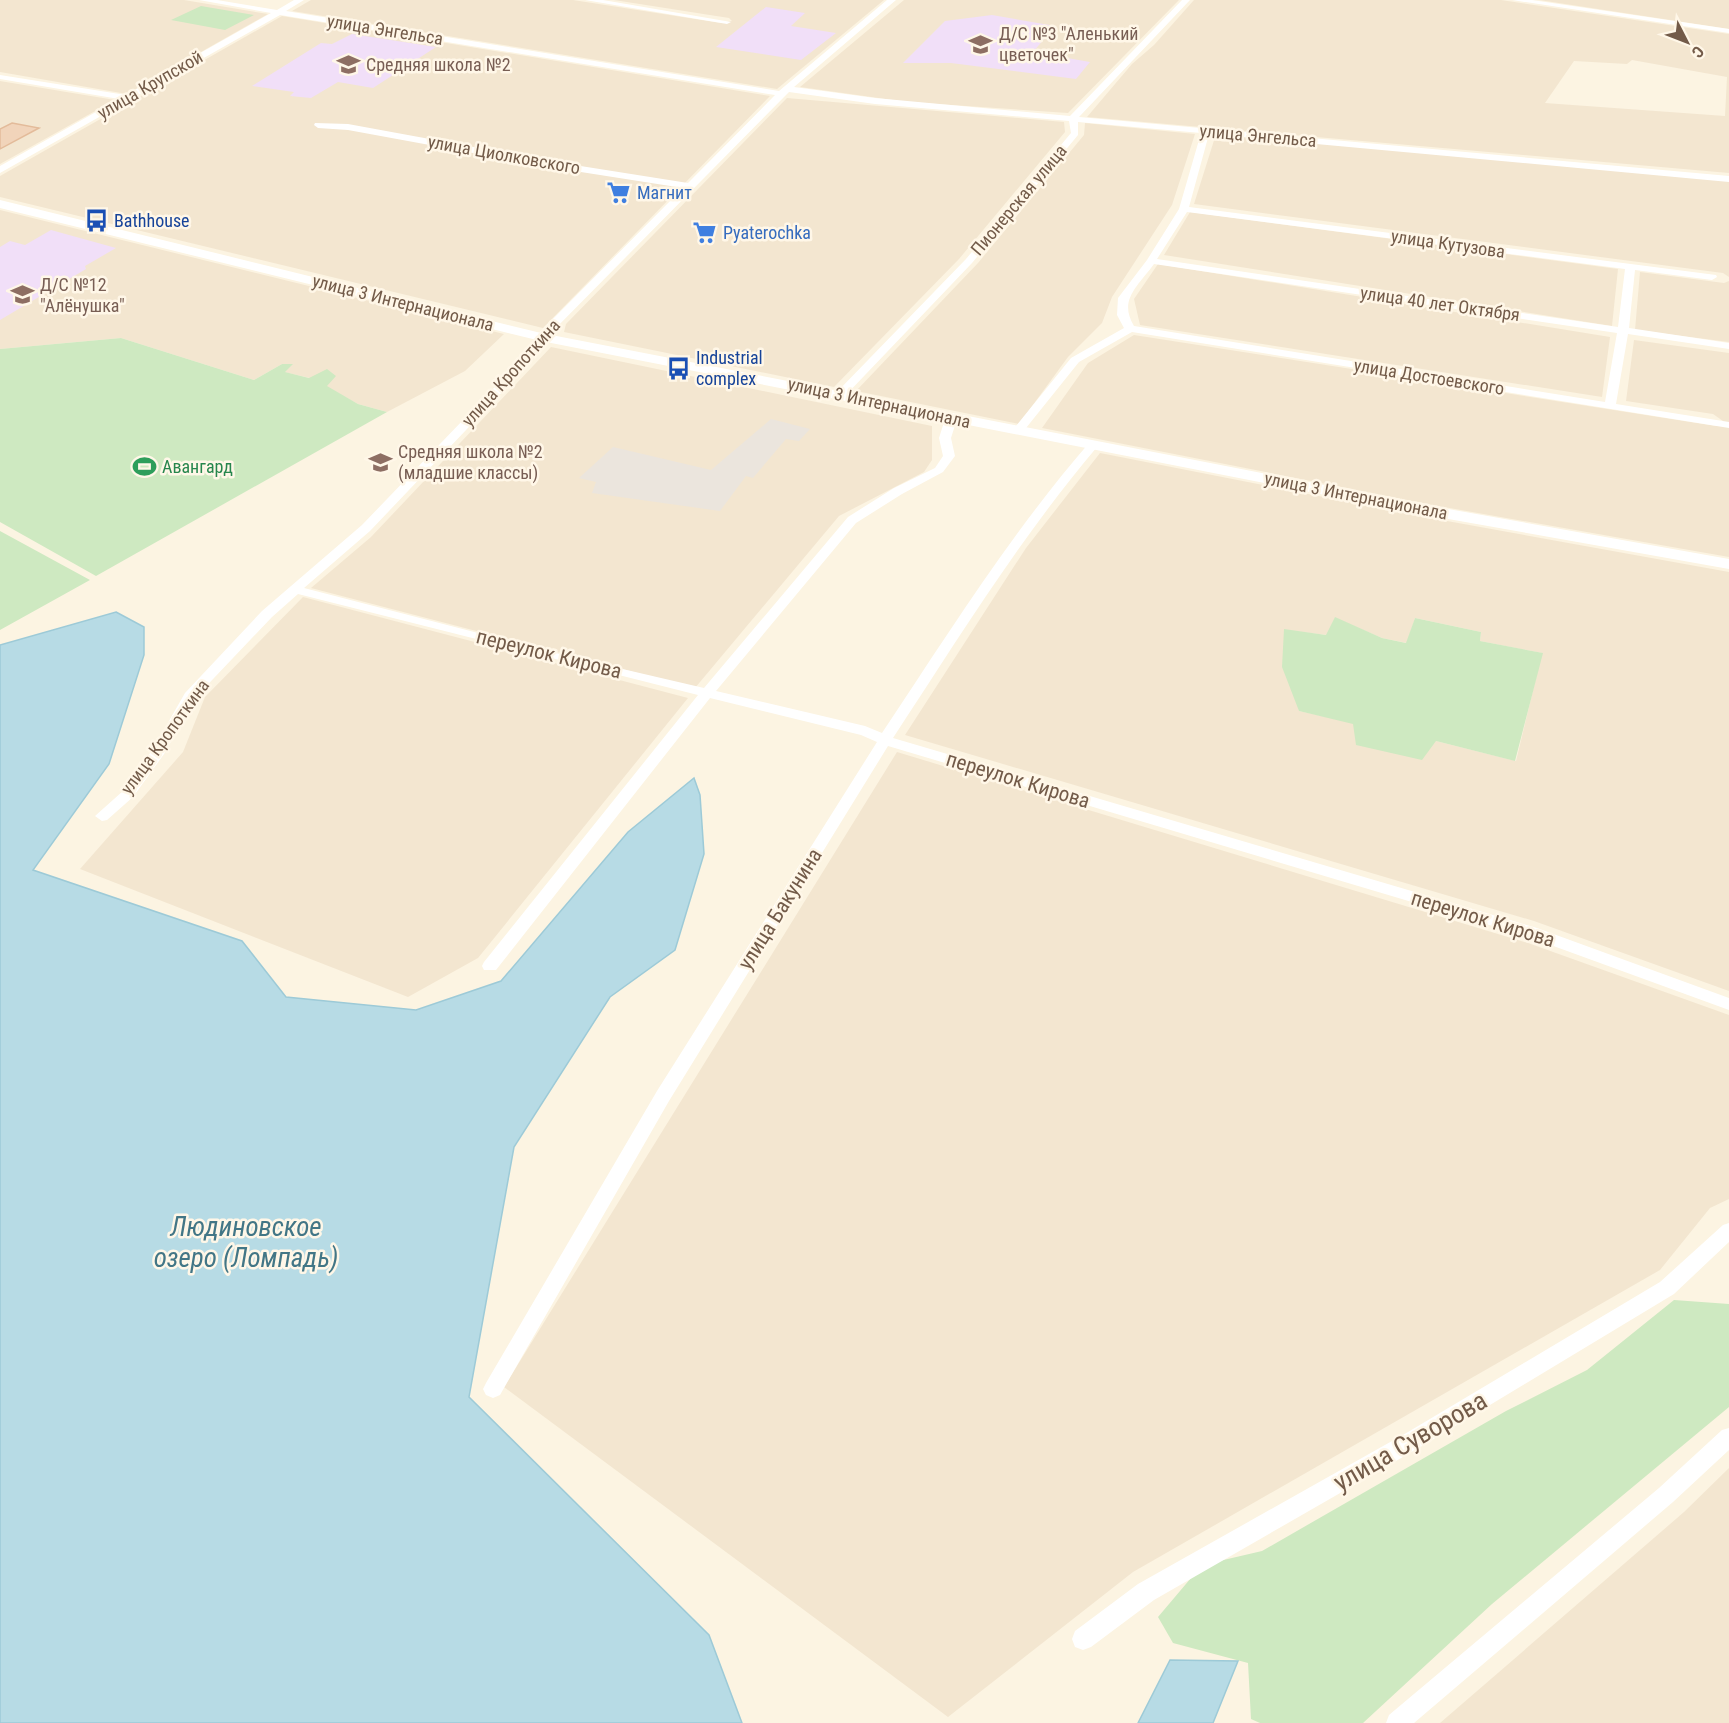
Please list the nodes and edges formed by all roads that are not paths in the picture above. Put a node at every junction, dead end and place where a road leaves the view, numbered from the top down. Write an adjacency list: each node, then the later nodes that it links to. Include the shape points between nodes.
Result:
1 (203, 0): 7 (street, улица Энгельса)
2 (300, 0): 7 (street, улица Крупской)
3 (589, 0): 8 (street)
4 (892, 0): 11 (street, улица Кропоткина)
5 (1186, 0): 13 (street, Пионерская улица)
6 (1516, 0): 9 (street)
7 (277, 13): 11 (street, улица Энгельса); 12 (street, улица Крупской)
8 (727, 22)
9 (1729, 31)
10 (0, 77): 12 (street)
11 (784, 91): 13 (street, улица Энгельса); 18 (street, улица Кропоткина)
12 (128, 98): 16 (street, улица Крупской)
13 (1073, 118): 15 (street, улица Энгельса); 28 (street, Пионерская улица, via 1075,133 969,261)
14 (318, 124): 18 (street, улица Циолковского)
15 (1206, 132): 17 (street, улица Энгельса); 20 (street)
16 (0, 170)
17 (1729, 179)
18 (690, 186): 26 (street, улица Кропоткина)
19 (0, 204): 26 (street, улица 3 Интернационала)
20 (1184, 209): 21 (street); 22 (street, улица Кутузова)
21 (1151, 261): 24 (street, via 1123,298 1122,315); 25 (street, улица 40 лет Октября)
22 (1630, 268): 23 (street, улица Кутузова); 25 (street)
23 (1712, 277)
24 (1130, 329): 29 (street, улица Достоевского); 32 (street, via 1075,360)
25 (1623, 331): 27 (street, улица 40 лет Октября); 29 (street)
26 (541, 337): 28 (street, улица 3 Интернационала); 35 (street, улица Кропоткина, via 519,368 366,528)
27 (1729, 346)
28 (840, 395): 30 (street, улица 3 Интернационала)
29 (1610, 406): 31 (street, улица Достоевского)
30 (951, 418): 32 (street, улица 3 Интернационала); 36 (street, via 945,438 949,456 939,470 852,520)
31 (1729, 425)
32 (1018, 431): 33 (street, улица 3 Интернационала)
33 (1093, 445): 34 (street, улица 3 Интернационала); 37 (street, улица Бакунина, via 1014,544)
34 (1729, 564)
35 (297, 590): 36 (street, переулок Кирова); 38 (street, улица Кропоткина, via 267,614 190,696 159,751 128,794)
36 (707, 693): 37 (street, переулок Кирова, via 866,731); 39 (street)
37 (885, 740): 40 (street, переулок Кирова, via 1531,932); 42 (street, улица Бакунина, via 663,1096)
38 (102, 816)
39 (490, 966)
40 (1729, 1004)
41 (1729, 1231): 44 (street, улица Суворова, via 1667,1288 1415,1439 1146,1592)
42 (493, 1389)
43 (1729, 1437): 45 (street, via 1657,1503)
44 (1083, 1639)
45 (1397, 1723)

